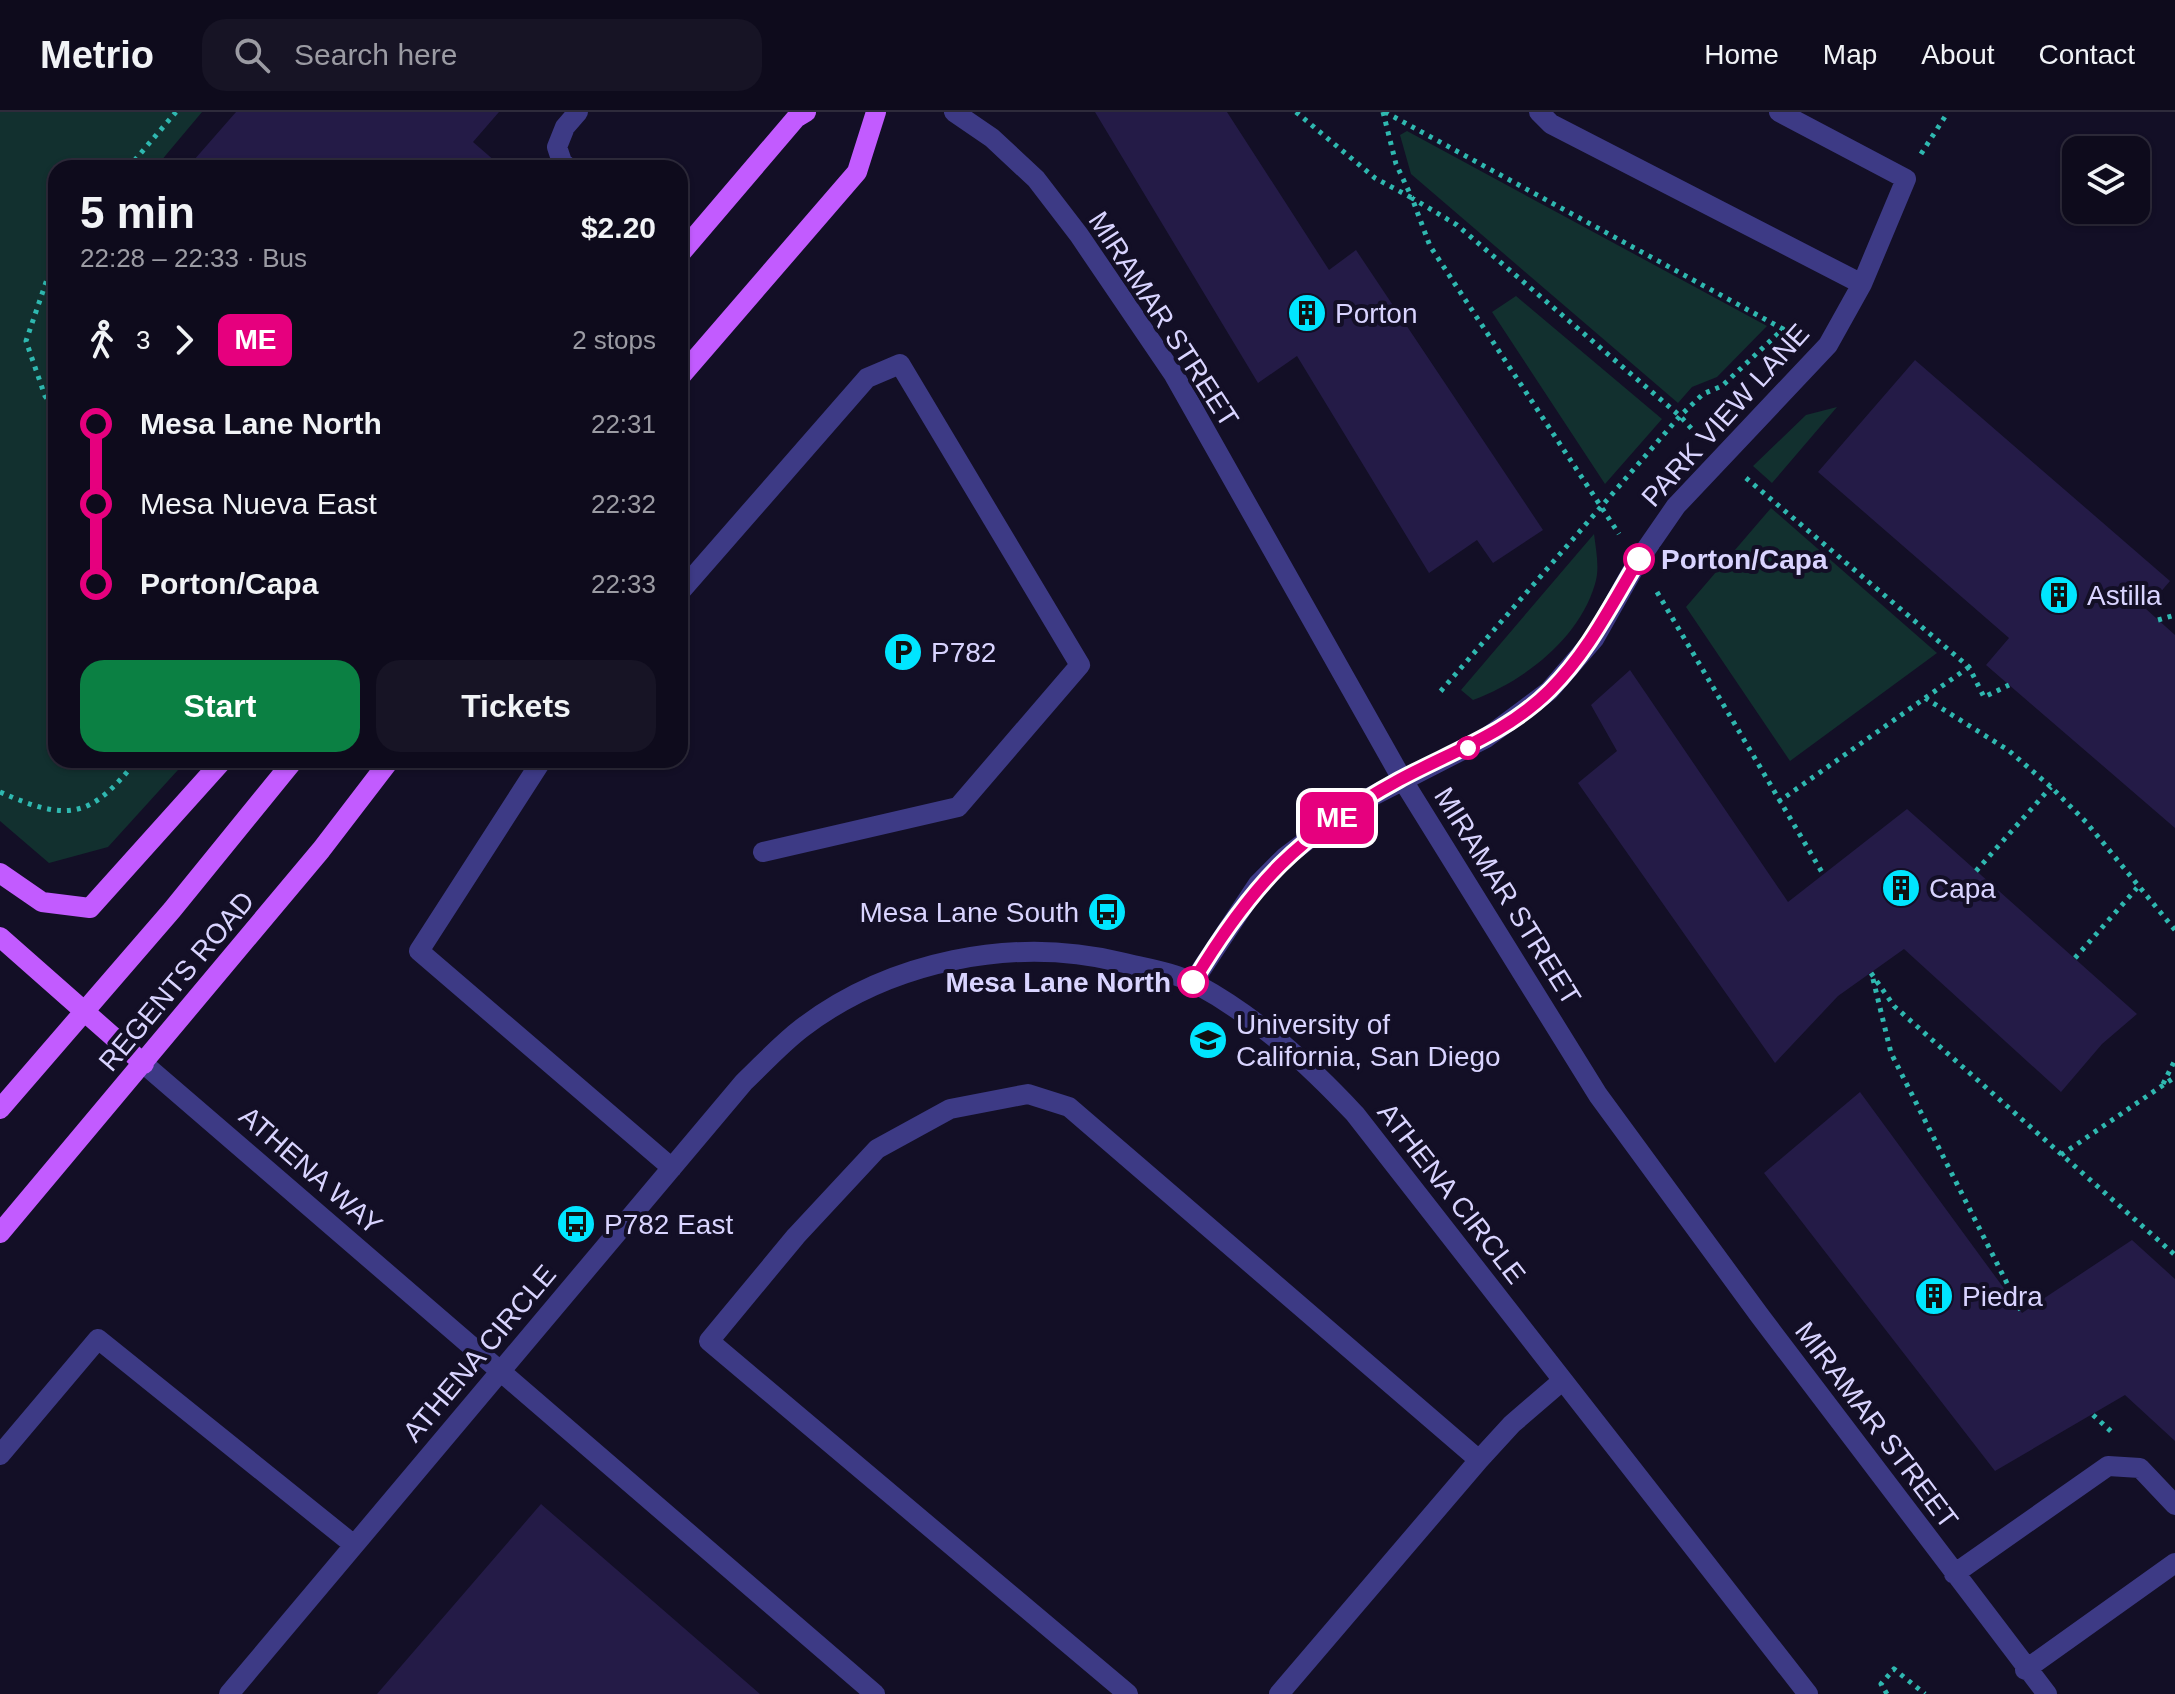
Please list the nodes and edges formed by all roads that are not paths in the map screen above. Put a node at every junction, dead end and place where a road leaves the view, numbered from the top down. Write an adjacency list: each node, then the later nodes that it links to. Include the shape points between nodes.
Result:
1 (578, 112): 7 (street, via 557,147)
2 (806, 112): 8 (main road)
3 (876, 112): 10 (main road, via 857,172)
4 (954, 112): 16 (street, MIRAMAR STREET, via 1036,179 1165,362)
5 (1539, 112): 9 (street, via 1551,124)
6 (1779, 112): 9 (street, PARK VIEW LANE, via 1906,179)
7 (561, 160)
8 (688, 245)
9 (1862, 284): 16 (street, PARK VIEW LANE, via 1828,345 1676,506 1594,639 1549,691 1495,733)
10 (688, 367)
11 (688, 583): 17 (street, via 867,378 900,364 1080,665 958,807)
12 (216, 768): 18 (main road, via 90,908 42,902)
13 (287, 768): 21 (main road, REGENTS ROAD)
14 (384, 768): 22 (main road, REGENTS ROAD)
15 (537, 768): 24 (street, via 419,951)
16 (1402, 779): 20 (street, PARK VIEW LANE, via 1349,809 1285,857 1258,884); 33 (street, MIRAMAR STREET, via 1598,1095)
17 (763, 852)
18 (0, 873)
19 (0, 937): 21 (main road, ATHENA WAY)
20 (1193, 982): 24 (street, ATHENA CIRCLE, via 1079,954 961,957 917,969 880,983 803,1027 744,1082); 27 (street, ATHENA CIRCLE, via 1303,1059 1355,1114)
21 (84, 1012): 22 (main road, ATHENA WAY); 23 (main road, REGENTS ROAD)
22 (144, 1064): 25 (main road, REGENTS ROAD); 26 (street, ATHENA WAY)
23 (0, 1109)
24 (672, 1168): 26 (street, ATHENA CIRCLE)
25 (0, 1233)
26 (502, 1370): 31 (street, ATHENA CIRCLE); 36 (street, ATHENA WAY)
27 (1562, 1381): 29 (street); 39 (street, ATHENA CIRCLE)
28 (0, 1455): 31 (street, via 98,1339)
29 (1479, 1460): 37 (street, via 1069,1107 1028,1094 950,1109 877,1149 709,1341); 38 (street)
30 (2175, 1505): 33 (street, via 2140,1468 2108,1466)
31 (354, 1545): 35 (street, ATHENA CIRCLE)
32 (2175, 1563): 34 (street)
33 (1954, 1574): 34 (street, MIRAMAR STREET)
34 (2025, 1670): 40 (street, MIRAMAR STREET)
35 (229, 1694)
36 (875, 1694)
37 (1128, 1694)
38 (1279, 1694)
39 (1808, 1694)
40 (2047, 1694)

